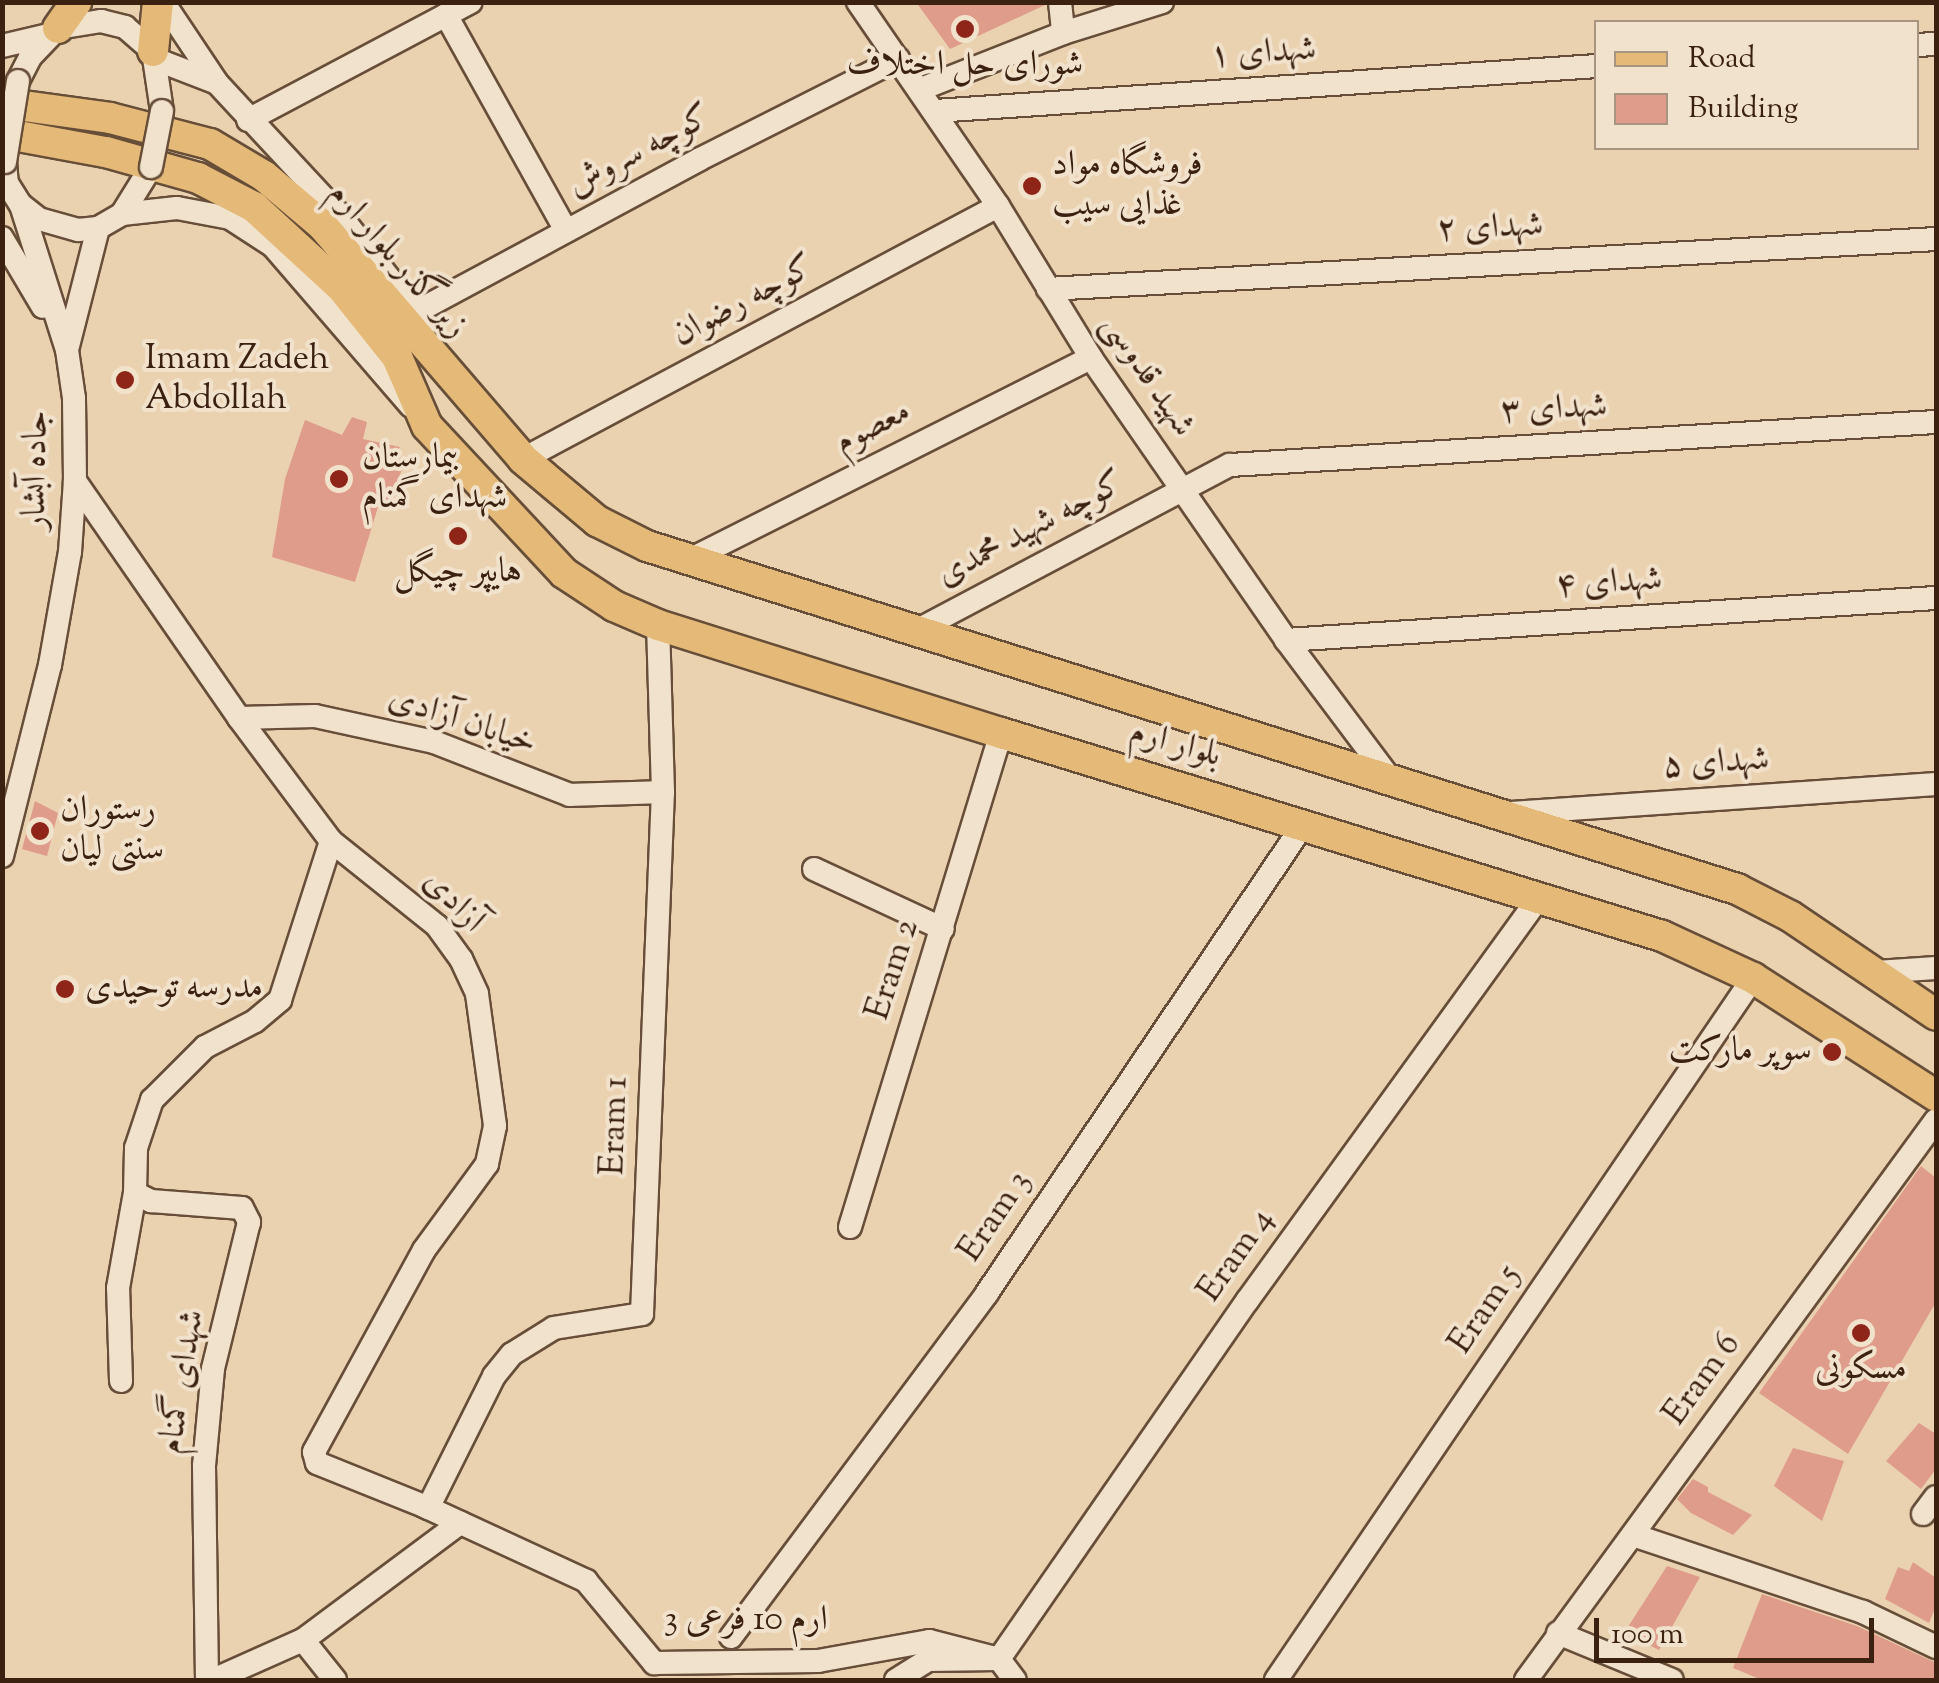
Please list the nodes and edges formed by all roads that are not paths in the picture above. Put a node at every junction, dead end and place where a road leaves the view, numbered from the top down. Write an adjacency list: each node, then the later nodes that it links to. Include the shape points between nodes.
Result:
1 (160, 2): 10 (main road); 13 (street)
2 (470, 2): 6 (street)
3 (858, 2): 11 (street, شهید قدوسی)
4 (1060, 2): 8 (street)
5 (1162, 2): 8 (street)
6 (446, 16): 17 (street); 23 (street)
7 (61, 22): 9 (street); 10 (street, via 125,28); 15 (street)
8 (1063, 33): 14 (street)
9 (2, 46)
10 (154, 55): 13 (street); 21 (street, bridge, via 162,111 151,167)
11 (898, 59): 14 (street, شهید قدوسی); 23 (street, کوچه سروش)
12 (1594, 66): 16 (street, شهدای ۱)
13 (217, 82): 17 (street)
14 (921, 89): 16 (street, شهید قدوسی)
15 (10, 92): 18 (street, bridge); 30 (main road, زیر گذر بلوار ارم, via 210,144 264,176 322,225)
16 (935, 111): 20 (street, شهید قدوسی)
17 (248, 120): 27 (street, via 338,212)
18 (4, 148): 19 (street, جاده آبشار); 32 (main road, زیر گذر بلوار ارم, via 106,152 198,178 254,207 342,288 397,357)
19 (14, 198): 22 (street, via 55,226); 28 (street, جاده آبشار)
20 (998, 206): 26 (street, شهید قدوسی); 33 (street, کوچه رضوان)
21 (122, 214): 22 (street); 32 (street, via 177,208 230,218 273,246)
22 (98, 228): 28 (street)
23 (566, 231): 27 (street, کوچه سروش)
24 (2, 238): 28 (street)
25 (1936, 239): 26 (street, شهدای ۲)
26 (1048, 289): 29 (street, شهید قدوسی)
27 (418, 311): 30 (street)
28 (67, 350): 34 (street, جاده آبشار)
29 (1090, 358): 35 (street, شهید قدوسی); 36 (street, معصوم)
30 (459, 389): 33 (main road, بلوار ارم)
31 (1936, 422): 35 (street, شهدای ۳, via 1230,465)
32 (428, 426): 38 (main road, بلوار ارم, via 564,573)
33 (523, 459): 36 (main road, بلوار ارم, via 597,522)
34 (75, 481): 41 (street, آزادی); 49 (street, جاده آبشار, via 50,665)
35 (1182, 490): 39 (street, کوچه شهید محمدی); 40 (street, شهید قدوسی)
36 (687, 561): 39 (main road, بلوار ارم)
37 (1936, 598): 40 (street, شهدای ۴)
38 (658, 625): 42 (main road, بلوار ارم); 45 (street, Eram 1)
39 (914, 632): 43 (main road, بلوار ارم)
40 (1286, 640): 43 (street, شهید قدوسی)
41 (239, 718): 45 (street, خیابان آزادی, via 314,716 417,738 570,796); 48 (street, آزادی)
42 (1001, 734): 47 (main road, بلوار ارم); 52 (street, Eram 2)
43 (1390, 780): 46 (main road, بلوار ارم)
44 (1936, 784): 46 (street, شهدای ۵)
45 (663, 792): 63 (street, Eram 1, via 642,1314 554,1328 512,1354 494,1376)
46 (1501, 814): 54 (main road, بلوار ارم, via 1737,889)
47 (1303, 824): 51 (main road, بلوار ارم); 67 (street, Eram 3, via 987,1293)
48 (331, 840): 59 (street, via 280,1000 256,1021 205,1047 152,1100 136,1148); 62 (street, آزادی, via 437,926 462,959 477,994 495,1126 487,1164 424,1250 314,1452 316,1464)
49 (2, 856)
50 (814, 869): 52 (street)
51 (1539, 896): 55 (main road, بلوار ارم, via 1662,936); 70 (street, Eram 4)
52 (943, 929): 60 (street, Eram 2)
53 (1936, 968): 54 (street)
54 (1876, 972): 56 (main road, بلوار ارم)
55 (1754, 978): 57 (main road, بلوار ارم); 75 (street, Eram 5)
56 (1936, 1015)
57 (1936, 1096)
58 (1936, 1120): 65 (street, Eram 6)
59 (134, 1193): 61 (street, via 118,1288); 71 (street, شهدای گمنام, via 150,1201 242,1208 248,1222 213,1369 204,1466)
60 (850, 1227)
61 (120, 1381)
62 (340, 1475): 63 (street, ارم 10 فرعی 3)
63 (428, 1508): 64 (street, ارم 10 فرعی 3)
64 (460, 1523): 68 (street); 70 (street, ارم 10 فرعی 3, via 586,1582 654,1663 818,1661 929,1640)
65 (1633, 1534): 66 (street, Eram 6); 69 (street, via 1863,1612)
66 (1558, 1633): 76 (street, Eram 6); 77 (street)
67 (731, 1637)
68 (303, 1640): 71 (street); 72 (street)
69 (1936, 1648)
70 (999, 1660): 73 (street, via 928,1660); 74 (street)
71 (210, 1680)
72 (335, 1680)
73 (896, 1680)
74 (1014, 1680)
75 (1276, 1680)
76 (1526, 1680)
77 (1672, 1680)

